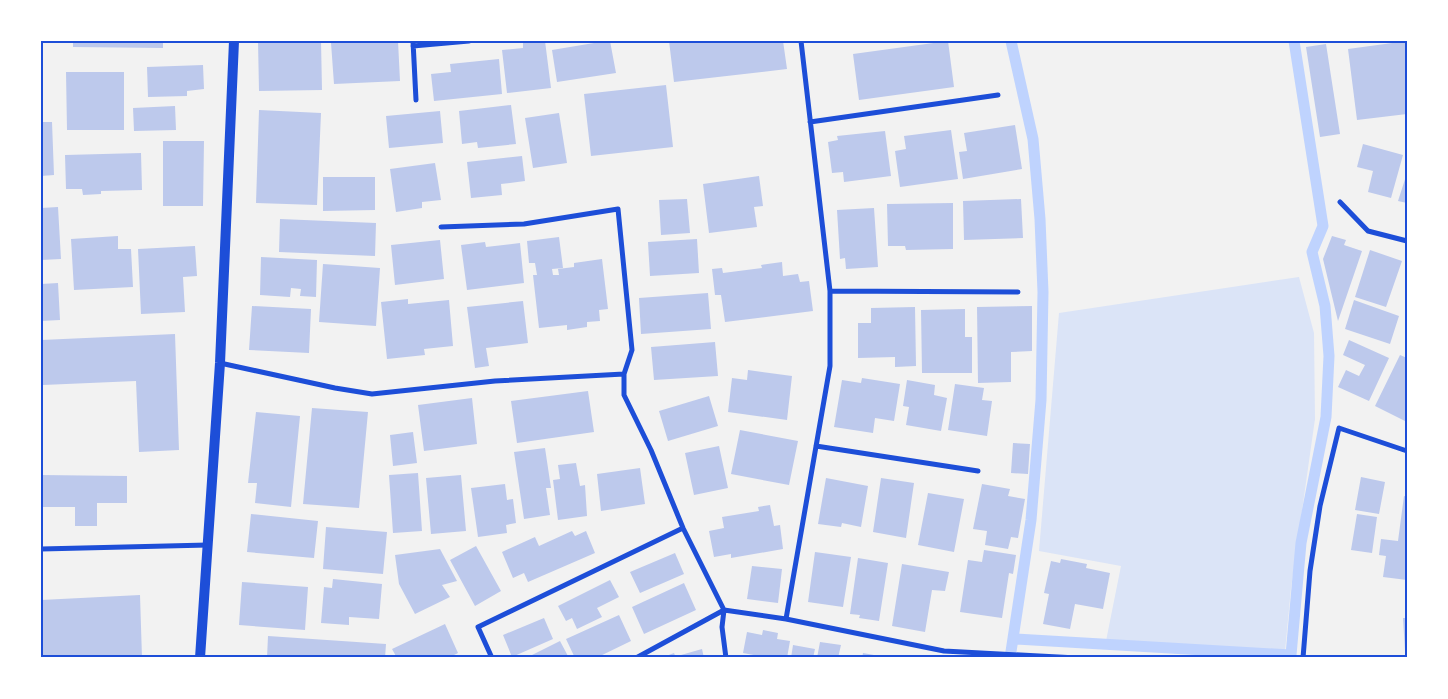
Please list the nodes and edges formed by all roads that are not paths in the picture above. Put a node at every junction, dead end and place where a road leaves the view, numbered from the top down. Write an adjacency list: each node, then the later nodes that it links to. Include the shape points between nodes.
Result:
1 (234, 41): 13 (main road)
2 (469, 41): 4 (street)
3 (801, 41): 7 (street)
4 (413, 44): 6 (street)
5 (998, 95): 7 (street)
6 (416, 100)
7 (810, 122): 11 (street)
8 (1340, 202): 10 (street, via 1368,230)
9 (441, 227): 14 (street, via 524,224 618,209 632,350)
10 (1407, 241)
11 (830, 291): 12 (street); 15 (street, via 830,366)
12 (1018, 292)
13 (220, 362): 14 (street, via 372,394 495,381); 19 (main road)
14 (624, 374): 18 (street, via 624,395)
15 (816, 446): 17 (street); 22 (street)
16 (1407, 452): 28 (street, via 1339,428 1320,506)
17 (978, 471)
18 (683, 528): 21 (street); 24 (street, via 478,626)
19 (208, 545): 20 (street); 23 (main road)
20 (41, 549)
21 (724, 610): 22 (street); 25 (street); 26 (street, via 722,626)
22 (786, 620): 27 (street, via 944,651)
23 (200, 658)
24 (492, 658)
25 (636, 658)
26 (726, 658)
27 (1077, 658)
28 (1303, 658)

